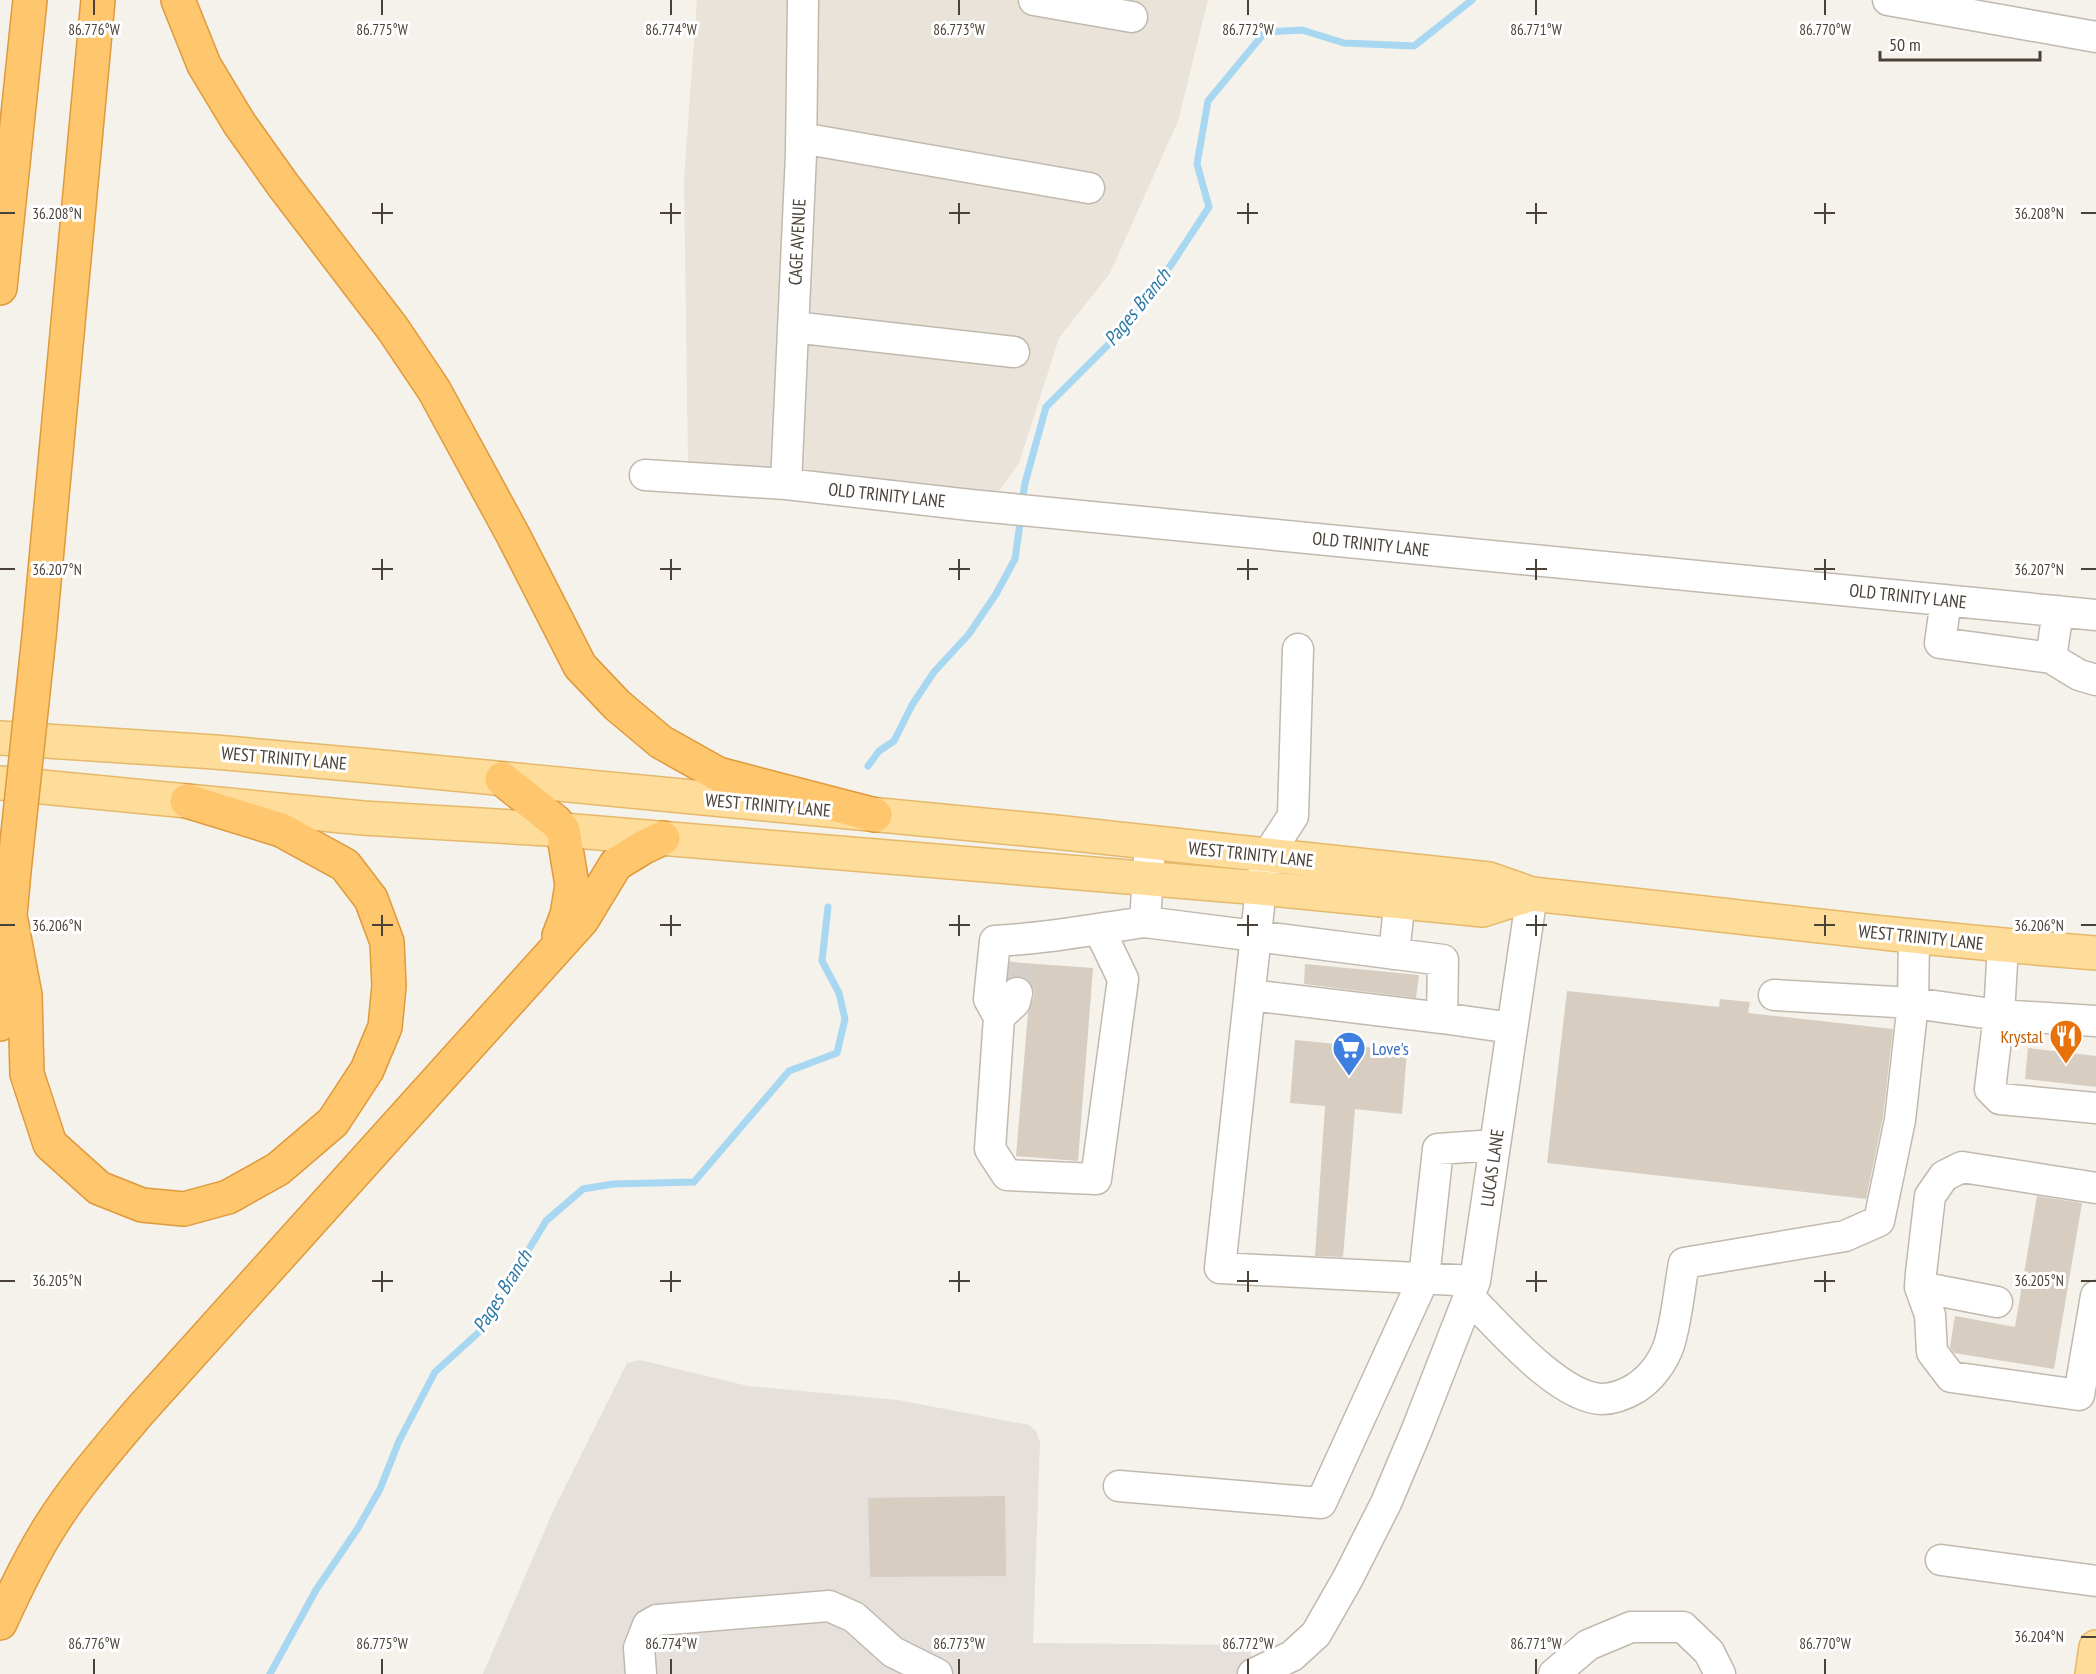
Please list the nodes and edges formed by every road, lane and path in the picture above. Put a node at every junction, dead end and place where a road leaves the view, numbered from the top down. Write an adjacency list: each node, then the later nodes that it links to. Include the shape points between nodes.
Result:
1 (30, 0): 11 (highway)
2 (98, 0): 36 (highway, bridge)
3 (178, 0): 26 (highway, via 204,65 238,123 393,329 434,390 580,666 617,705 661,742 718,774)
4 (803, 0): 9 (street, CAGE AVENUE)
5 (1034, 0): 7 (street)
6 (1888, 0): 8 (street)
7 (1132, 17)
8 (2096, 37)
9 (801, 138): 10 (street); 12 (street, CAGE AVENUE)
10 (1089, 188)
11 (0, 288)
12 (793, 327): 13 (street); 15 (street, CAGE AVENUE)
13 (1014, 352)
14 (645, 475): 15 (street, OLD TRINITY LANE)
15 (786, 484): 16 (street, OLD TRINITY LANE)
16 (1946, 600): 17 (street, OLD TRINITY LANE); 20 (street, via 1940,643)
17 (2058, 611): 18 (street, OLD TRINITY LANE); 20 (street)
18 (2096, 615)
19 (1298, 650): 30 (street, via 1293,816)
20 (2051, 658): 21 (street)
21 (2096, 680)
22 (0, 738): 23 (main road, WEST TRINITY LANE, via 215,752)
23 (502, 779): 26 (main road, WEST TRINITY LANE); 27 (highway)
24 (0, 783): 25 (main road, WEST TRINITY LANE)
25 (188, 801): 27 (main road, WEST TRINITY LANE, via 363,818); 36 (highway, via 282,830 345,865 371,899 387,942 389,986 385,1027 368,1071 333,1122 278,1169 228,1197 184,1209 142,1205 99,1188 50,1144 27,1074 25,995)
26 (875, 815): 29 (main road, WEST TRINITY LANE)
27 (563, 830): 28 (main road, WEST TRINITY LANE); 42 (highway, via 572,885 567,915)
28 (663, 838): 32 (main road, WEST TRINITY LANE); 42 (highway, via 616,864 582,920)
29 (1150, 843): 30 (main road, WEST TRINITY LANE); 32 (street)
30 (1267, 855): 31 (main road, WEST TRINITY LANE); 33 (street)
31 (1403, 870): 34 (main road, WEST TRINITY LANE, via 1489,879); 35 (street)
32 (1147, 879): 33 (main road, WEST TRINITY LANE); 37 (street)
33 (1261, 888): 35 (main road, WEST TRINITY LANE); 39 (street)
34 (1532, 894): 35 (main road, WEST TRINITY LANE, via 1483,910); 40 (main road, WEST TRINITY LANE); 54 (street, LUCAS LANE)
35 (1400, 903): 44 (street)
36 (11, 921): 53 (highway)
37 (1144, 922): 38 (street); 39 (street)
38 (1099, 929): 50 (street, via 1023,951 994,941 989,999); 50 (street, via 1123,979 1096,1179 1007,1176 990,1149)
39 (1256, 936): 44 (street); 46 (street)
40 (1914, 937): 41 (main road, WEST TRINITY LANE); 48 (street)
41 (2003, 945): 43 (main road, WEST TRINITY LANE); 49 (street)
42 (553, 952): 66 (highway, via 146,1404 88,1474 51,1524)
43 (2096, 953)
44 (1394, 954): 51 (street, via 1443,960)
45 (1017, 993): 50 (street, via 1015,1002)
46 (1251, 995): 51 (street); 58 (street, via 1220,1268)
47 (1774, 995): 48 (street)
48 (1913, 1003): 49 (street); 60 (street, via 1900,1120 1880,1221 1845,1236 1684,1263 1669,1346 1650,1378 1624,1395 1602,1399 1580,1394 1560,1383 1539,1365)
49 (2000, 1015): 52 (street); 55 (street, via 1990,1089 2000,1099)
50 (999, 1017)
51 (1442, 1018): 54 (street)
52 (2096, 1021)
53 (0, 1024)
54 (1512, 1029): 56 (street, LUCAS LANE)
55 (2096, 1108)
56 (1495, 1144): 58 (street, via 1438,1149); 60 (street, LUCAS LANE)
57 (2096, 1188): 59 (street, via 1962,1167 1944,1176 1930,1196)
58 (1424, 1278): 60 (street); 63 (street, via 1321,1503)
59 (1920, 1287): 61 (street, via 1930,1315 1932,1352 1951,1377 2079,1395); 62 (street)
60 (1472, 1289): 70 (street, LUCAS LANE, via 1386,1503 1348,1578 1316,1634 1292,1656)
61 (2096, 1296)
62 (1997, 1302)
63 (1119, 1486)
64 (1941, 1560): 65 (street)
65 (2096, 1581)
66 (0, 1623)
67 (2096, 1648): 73 (main road)
68 (641, 1674): 69 (street, via 639,1648 648,1625 657,1620 829,1606 854,1617 893,1652)
69 (937, 1674)
70 (1253, 1674)
71 (1554, 1674): 72 (street, via 1588,1645 1630,1628 1683,1628 1709,1652)
72 (1720, 1674)
73 (2092, 1674)

